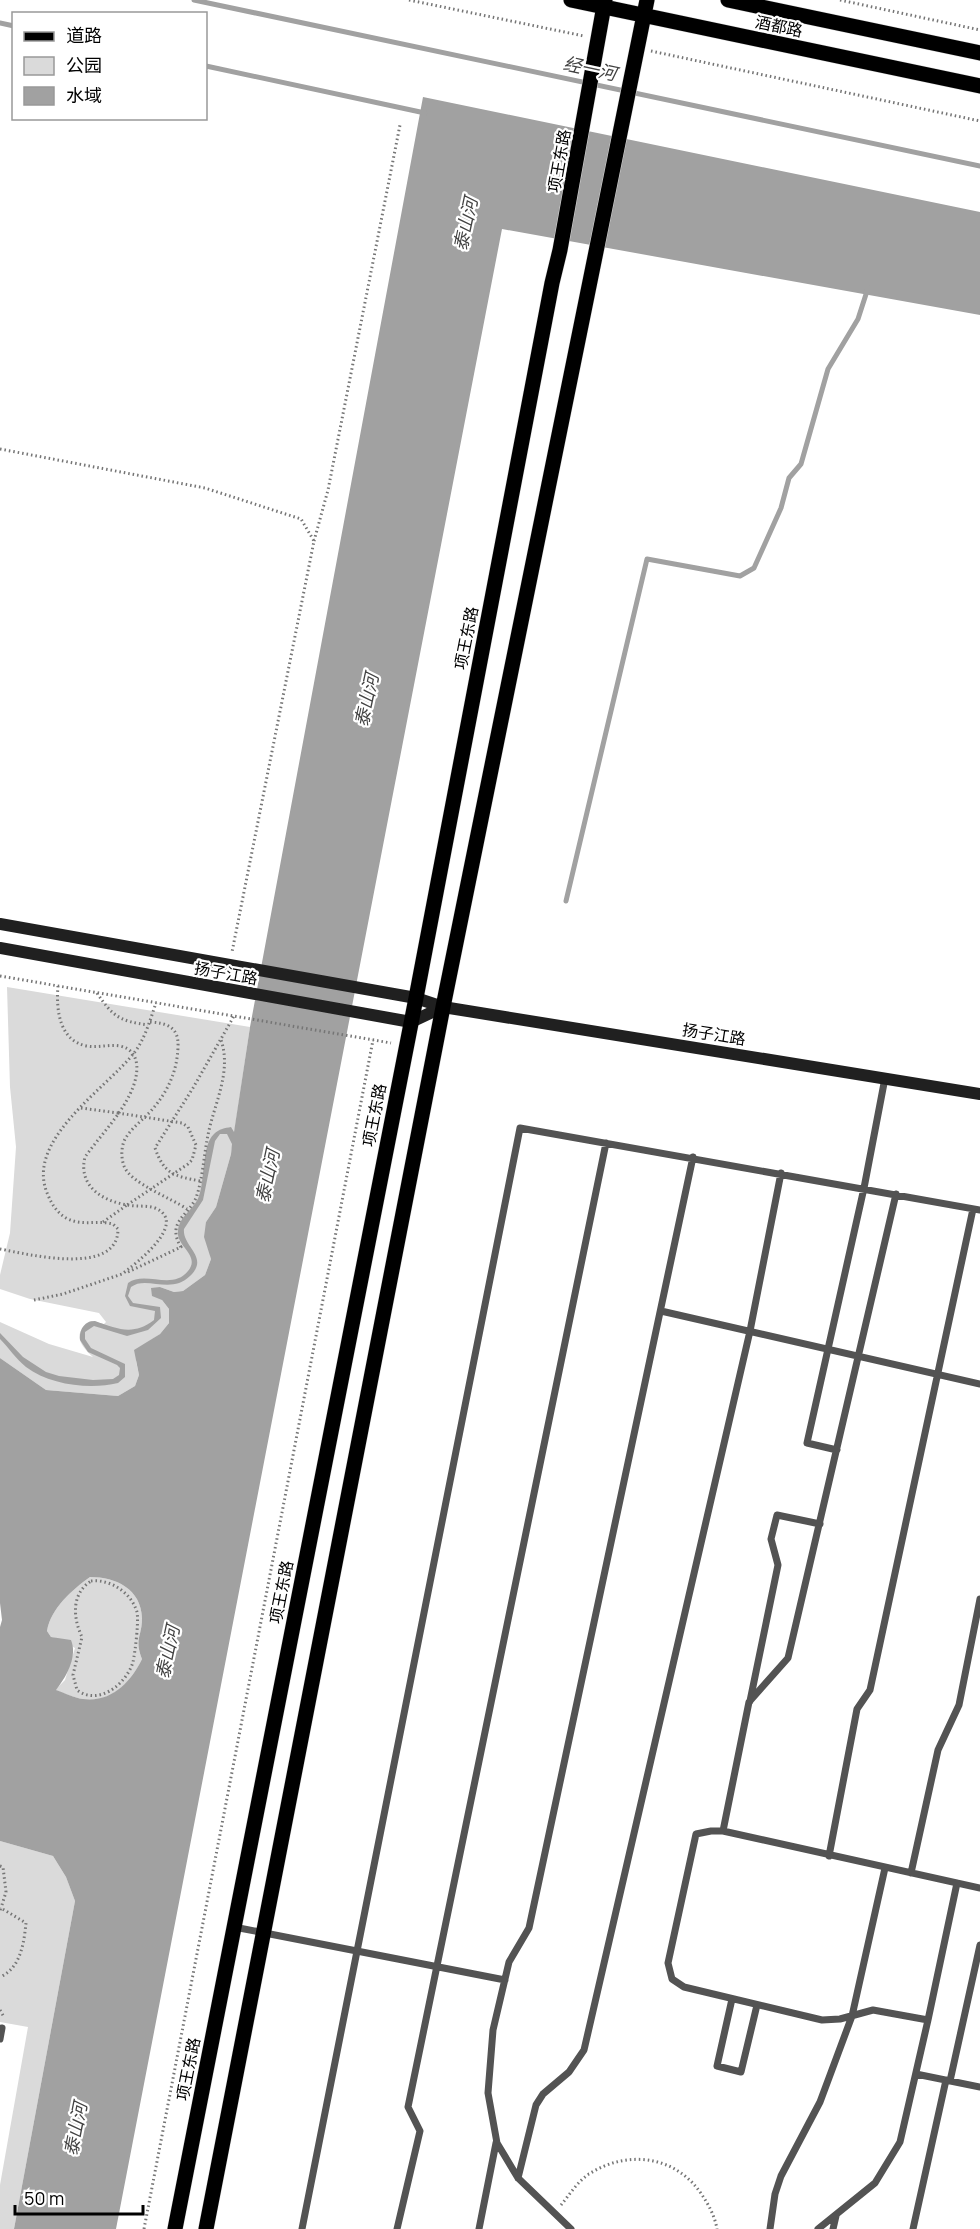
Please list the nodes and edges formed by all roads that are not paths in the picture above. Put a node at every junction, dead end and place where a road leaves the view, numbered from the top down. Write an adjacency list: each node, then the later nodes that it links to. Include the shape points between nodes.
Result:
1 (571, 0): 4 (main road, 酒都路)
2 (647, 0): 5 (main road)
3 (728, 0): 6 (main road, 酒都路)
4 (605, 3): 5 (main road, 酒都路); 10 (main road, 项王东路)
5 (644, 16): 7 (main road, 酒都路); 11 (main road)
6 (980, 52)
7 (980, 86)
8 (0, 924): 10 (street, 扬子江路)
9 (0, 948): 12 (street, 扬子江路)
10 (416, 998): 11 (street, 扬子江路); 12 (main road, 项王东路)
11 (443, 1007): 12 (street); 13 (street, 扬子江路); 38 (main road)
12 (411, 1022): 37 (main road, 项王东路)
13 (885, 1078): 14 (street, 扬子江路); 18 (lane)
14 (980, 1094)
15 (606, 1143): 16 (lane); 40 (lane, via 520,1128); 41 (lane)
16 (693, 1158): 17 (lane); 21 (lane)
17 (781, 1173): 18 (lane); 22 (lane)
18 (864, 1188): 19 (lane); 23 (lane)
19 (896, 1194): 20 (lane); 24 (lane)
20 (977, 1209): 25 (lane)
21 (661, 1311): 22 (lane); 42 (lane, via 529,1928 509,1962)
22 (750, 1331): 23 (lane); 53 (lane, via 584,2050 569,2072 536,2105)
23 (828, 1349): 24 (lane); 27 (lane, via 807,1443)
24 (859, 1356): 25 (lane); 27 (lane)
25 (938, 1374): 26 (lane); 32 (lane, via 870,1690 857,1709)
26 (980, 1384)
27 (837, 1450): 28 (lane)
28 (820, 1524): 30 (lane, via 788,1658); 30 (lane, via 777,1515 771,1539 778,1565)
29 (980, 1599): 34 (lane, via 959,1705 938,1750)
30 (749, 1702): 31 (lane)
31 (723, 1831): 32 (lane); 43 (lane, via 696,1834 668,1963 672,1979 684,1987)
32 (829, 1856): 33 (lane)
33 (885, 1868): 34 (lane); 45 (lane)
34 (911, 1874): 35 (lane)
35 (957, 1883): 36 (lane); 46 (lane)
36 (980, 1888)
37 (234, 1926): 38 (lane); 55 (main road, 项王东路)
38 (264, 1932): 40 (lane); 56 (main road)
39 (980, 1945): 50 (lane)
40 (357, 1951): 41 (lane); 57 (lane)
41 (436, 1967): 42 (lane); 58 (lane, via 408,2107 420,2131)
42 (505, 1980): 52 (lane, via 493,2030 488,2093)
43 (732, 1999): 44 (lane); 44 (lane, via 717,2066 741,2072)
44 (757, 2005): 45 (lane, via 822,2020)
45 (852, 2016): 46 (lane, via 873,2010); 61 (lane, via 820,2102 781,2176)
46 (928, 2020): 49 (lane)
47 (2, 2028): 48 (lane)
48 (0, 2039)
49 (915, 2074): 50 (lane); 54 (lane, via 900,2142 875,2183)
50 (948, 2080): 51 (lane); 64 (lane)
51 (980, 2087)
52 (496, 2143): 53 (lane); 59 (lane)
53 (518, 2178): 60 (lane)
54 (836, 2216): 62 (lane); 63 (lane)
55 (175, 2229)
56 (206, 2229)
57 (302, 2229)
58 (397, 2229)
59 (480, 2229)
60 (571, 2229)
61 (770, 2229)
62 (818, 2229)
63 (833, 2229)
64 (914, 2229)

